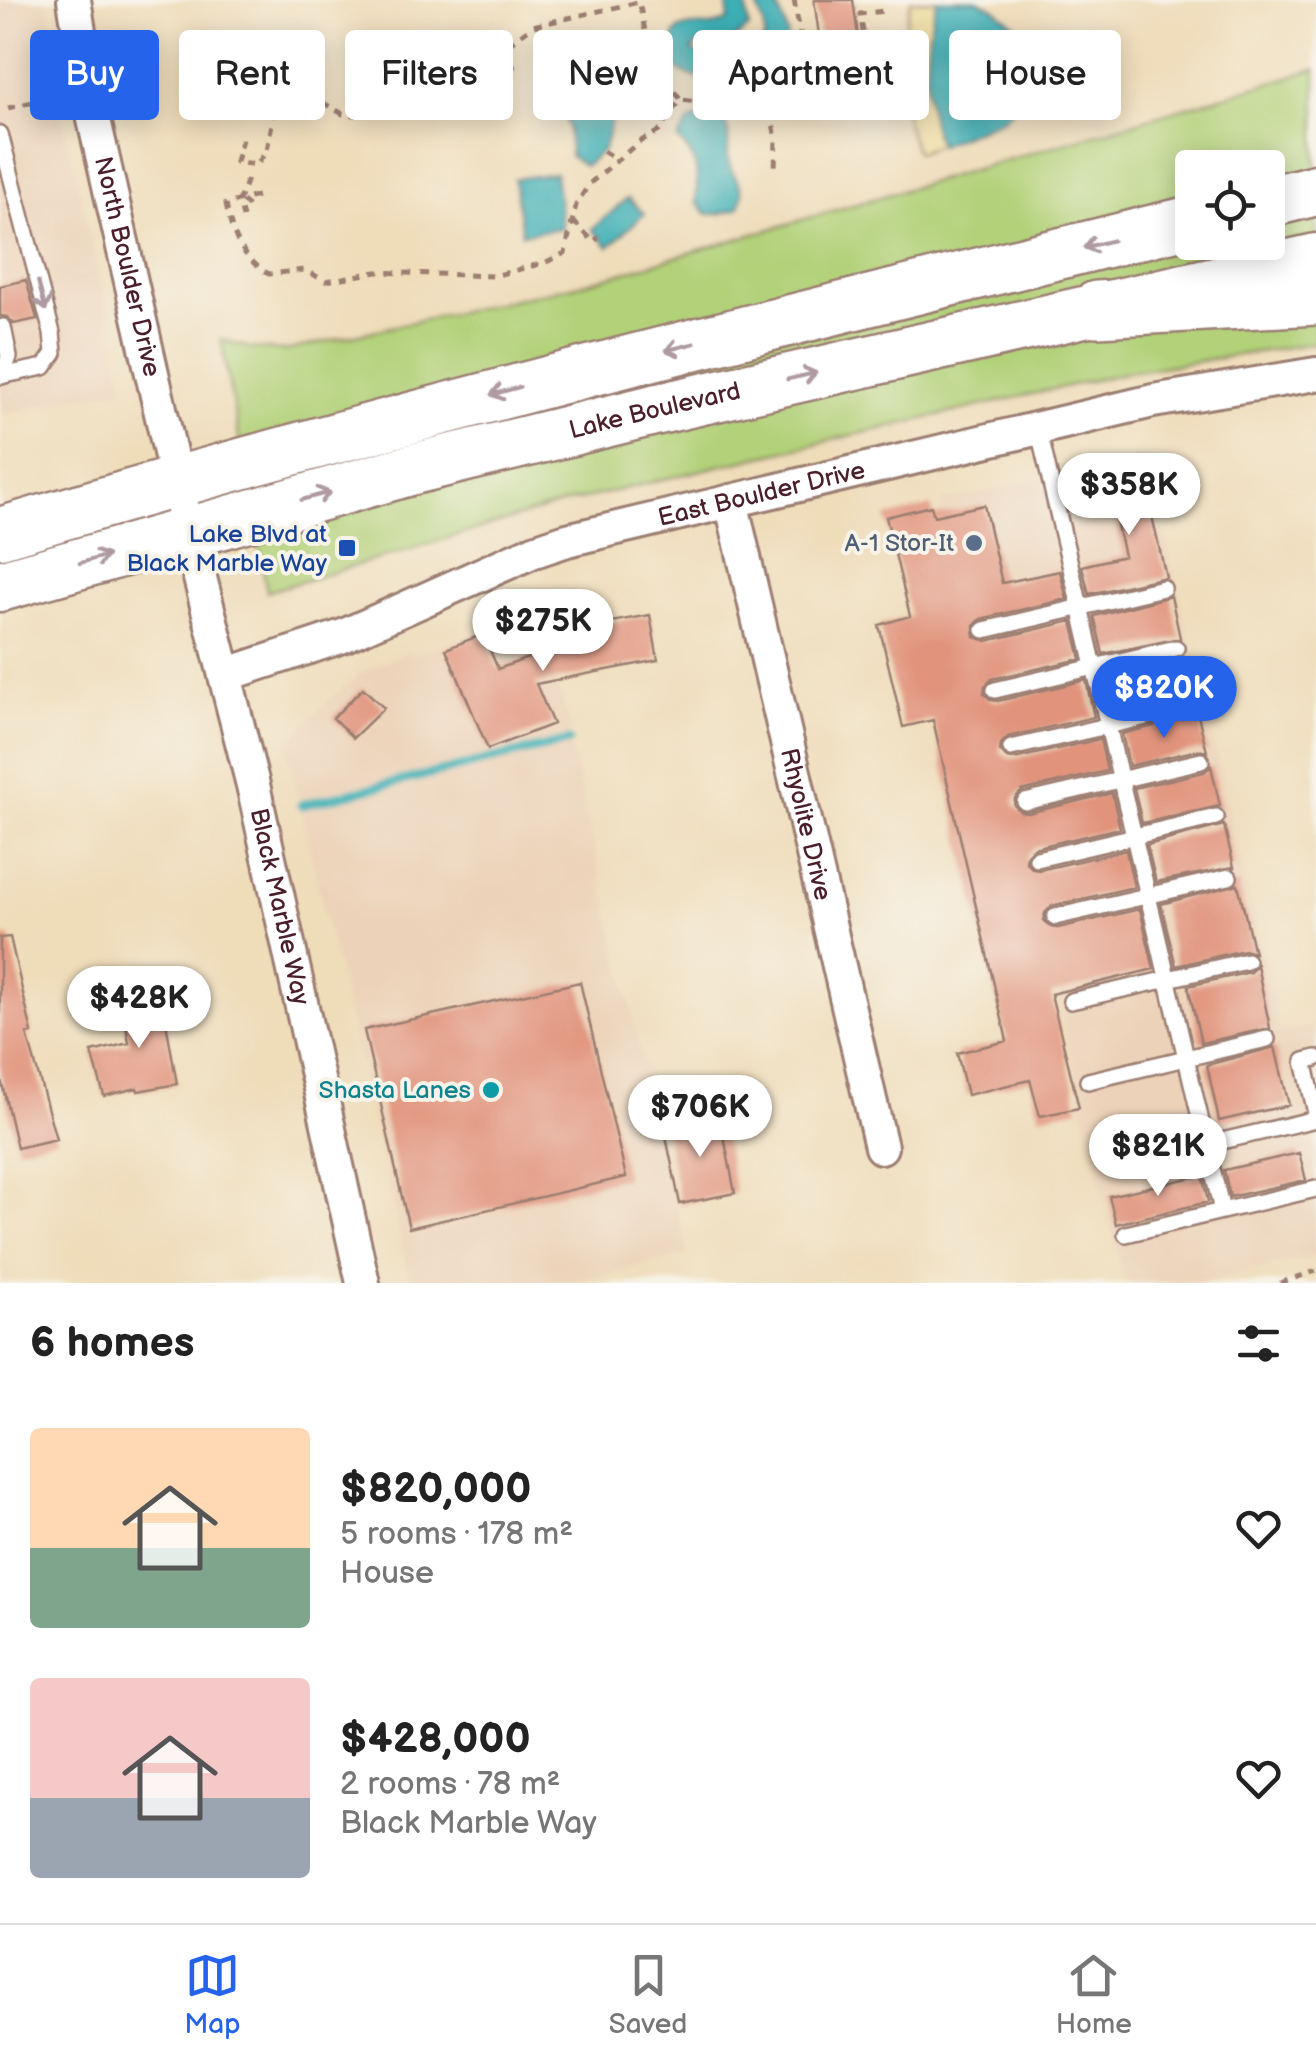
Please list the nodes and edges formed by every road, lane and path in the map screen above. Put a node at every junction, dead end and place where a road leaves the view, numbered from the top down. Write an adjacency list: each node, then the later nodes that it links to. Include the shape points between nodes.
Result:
1 (74, 0): 38 (street, North Boulder Drive, via 92,111)
2 (794, 0): 5 (path)
3 (639, 1): 7 (path, via 533,26); 8 (path, via 653,68)
4 (884, 10): 6 (path, via 860,14)
5 (802, 30)
6 (863, 30)
7 (513, 40)
8 (682, 100): 9 (path); 17 (path, via 662,130)
9 (693, 101)
10 (30, 103): 11 (path)
11 (8, 108)
12 (345, 113): 15 (path, via 288,83 278,92 257,165 236,162)
13 (772, 120): 18 (path)
14 (0, 134): 21 (lane)
15 (242, 139)
16 (603, 151): 17 (path)
17 (617, 160): 28 (path, via 590,184)
18 (775, 168)
19 (0, 171): 21 (lane)
20 (247, 179): 25 (path)
21 (12, 185): 36 (lane, one-way to 36, via 54,353 44,367)
22 (1316, 190): 24 (main road)
23 (257, 196): 25 (path)
24 (1285, 198)
25 (240, 200): 26 (path); 27 (path); 28 (path, via 226,204 247,257 263,271 304,270 326,281 377,272 494,276 564,253)
26 (252, 210)
27 (242, 218)
28 (572, 220): 30 (path, via 594,242)
29 (1175, 225): 38 (main road, one-way to 38)
30 (600, 237)
31 (1316, 258): 33 (main road, Lake Boulevard)
32 (1316, 297): 33 (highway)
33 (1096, 309): 40 (main road, Lake Boulevard, one-way to 33, via 599,423)
34 (3, 327): 36 (lane, via 9,357)
35 (1316, 374): 37 (street, East Boulder Drive)
36 (1, 376)
37 (1038, 428): 39 (street, East Boulder Drive); 44 (lane)
38 (176, 480): 40 (street, North Boulder Drive); 41 (main road)
39 (732, 501): 48 (street, East Boulder Drive, via 534,551 343,636); 71 (street, Rhyolite Drive)
40 (188, 531): 42 (main road, Lake Boulevard, one-way to 40); 48 (street, Black Marble Way)
41 (0, 533)
42 (0, 586)
43 (1163, 588): 44 (lane)
44 (1080, 608): 45 (lane); 47 (lane)
45 (984, 630)
46 (1176, 648): 47 (lane)
47 (1094, 667): 49 (lane); 51 (lane)
48 (226, 674): 77 (street, Black Marble Way)
49 (995, 690)
50 (1190, 706): 51 (lane)
51 (1108, 726): 52 (lane); 54 (lane)
52 (1011, 748)
53 (1202, 761): 54 (lane)
54 (1120, 780): 55 (lane); 57 (lane)
55 (1024, 802)
56 (1216, 817): 57 (lane)
57 (1133, 836): 58 (lane); 60 (lane)
58 (1037, 859)
59 (1229, 877): 60 (lane)
60 (1147, 896): 61 (lane); 63 (lane)
61 (1055, 917)
62 (1247, 960): 63 (lane)
63 (1167, 979): 64 (lane); 66 (lane)
64 (1070, 1001)
65 (1267, 1039): 66 (lane)
66 (1186, 1058): 68 (lane); 70 (lane)
67 (1316, 1058): 69 (lane, via 1304,1061)
68 (1088, 1081)
69 (1316, 1116): 70 (lane)
70 (1206, 1144): 72 (lane); 74 (lane)
71 (880, 1148)
72 (1111, 1167)
73 (1316, 1190): 74 (lane)
74 (1222, 1212): 75 (lane)
75 (1126, 1234)
76 (1316, 1272): 78 (path)
77 (363, 1283)
78 (1280, 1283)

